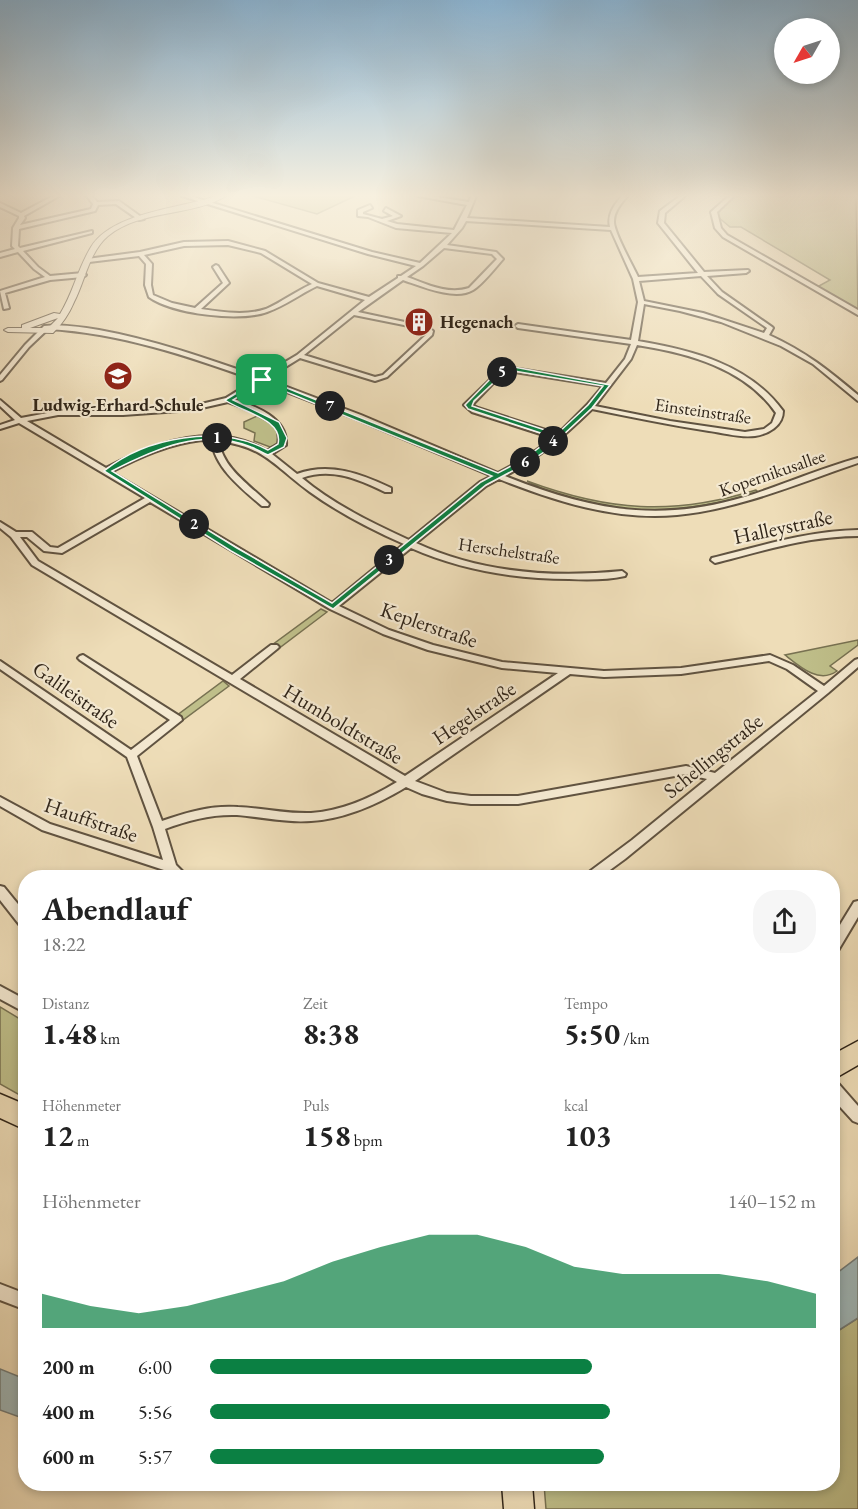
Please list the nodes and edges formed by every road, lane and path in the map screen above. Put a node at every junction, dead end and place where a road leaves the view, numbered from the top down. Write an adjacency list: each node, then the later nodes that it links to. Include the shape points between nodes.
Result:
1 (35, 266): 15 (street)
2 (86, 266): 12 (street)
3 (149, 266): 23 (street, via 148,288 153,298)
4 (288, 266): 17 (street)
5 (419, 266): 14 (street)
6 (493, 266): 14 (street, via 471,290 464,292 450,292)
7 (630, 266): 16 (street)
8 (695, 266): 13 (street)
9 (778, 266): 25 (street)
10 (216, 267): 23 (street, via 226,283)
11 (746, 271): 13 (street)
12 (83, 275): 15 (street); 21 (street)
13 (703, 275): 16 (street); 31 (street, via 770,328)
14 (400, 277): 19 (street)
15 (49, 278): 18 (street)
16 (636, 279): 20 (street)
17 (316, 284): 19 (street); 23 (street, via 259,313 228,315)
18 (1, 293): 22 (street)
19 (370, 299): 24 (street)
20 (641, 302): 31 (street); 32 (street)
21 (69, 303): 26 (street); 29 (street, via 68,311)
22 (6, 308)
23 (197, 309)
24 (353, 313): 33 (street); 33 (street, via 426,328 430,334 385,376 375,379)
25 (858, 313)
26 (57, 315): 28 (street); 29 (street)
27 (518, 326): 32 (street)
28 (25, 327): 29 (street); 30 (street)
29 (48, 329): 30 (street); 34 (street); 36 (street, Kopernikusallee, via 114,334 149,342)
30 (4, 330)
31 (765, 337): 38 (street, via 801,354)
32 (634, 342): 37 (street, via 628,359); 41 (street, Einsteinstraße, via 713,362 775,405 779,419 764,432 745,434)
33 (299, 356): 36 (street)
34 (3, 369): 35 (street)
35 (0, 379)
36 (262, 380): 39 (street); 49 (street, Kopernikusallee)
37 (607, 385): 41 (street); 44 (street, via 507,369 468,405)
38 (858, 399)
39 (228, 400): 42 (street, via 193,408 58,414); 46 (street, via 269,419 281,429 282,445)
40 (0, 402): 42 (street, Keplerstraße)
41 (590, 407): 44 (street)
42 (21, 420): 43 (street); 48 (street, Keplerstraße)
43 (0, 427)
44 (559, 436): 49 (street, via 527,461)
45 (215, 438): 46 (street, Herschelstraße, via 245,443); 48 (street, Herschelstraße, via 179,440 150,449); 53 (street, via 230,469)
46 (268, 453): 50 (street, Herschelstraße)
47 (858, 460): 49 (street, Kopernikusallee, via 718,508 666,514 600,508)
48 (107, 471): 52 (street, Keplerstraße)
49 (498, 476): 57 (street)
50 (297, 477): 51 (street, via 312,471 340,471); 57 (street, Herschelstraße, via 324,498)
51 (388, 490)
52 (151, 498): 56 (street, via 59,551 47,549 29,534); 60 (street, Keplerstraße)
53 (265, 504)
54 (0, 524): 56 (street, Humboldtstraße)
55 (858, 532): 58 (street, Halleystraße, via 784,543)
56 (14, 535): 66 (street, Humboldtstraße, via 35,563)
57 (409, 543): 59 (street, Herschelstraße, via 451,561 512,572 580,577); 60 (street)
58 (715, 560)
59 (622, 574)
60 (333, 606): 65 (street, Keplerstraße, via 386,632 460,656)
61 (274, 647): 66 (street)
62 (83, 658): 68 (street, via 177,720)
63 (858, 662): 67 (street, Schellingstraße)
64 (0, 664): 68 (street, Galileistraße)
65 (567, 672): 67 (street, Keplerstraße, via 652,673 770,658); 70 (street, Hegelstraße)
66 (234, 679): 70 (street, Humboldtstraße)
67 (825, 691): 69 (street, Schellingstraße)
68 (131, 755): 72 (street)
69 (716, 777): 70 (street, Humboldtstraße, via 686,770 518,800 447,797); 75 (street, Schellingstraße)
70 (406, 782): 72 (street, Hegelstraße, via 372,800 322,816 301,818 237,810 189,816)
71 (0, 801): 73 (street, Hauffstraße, via 46,827)
72 (159, 827): 74 (street)
73 (165, 870)
74 (172, 870)
75 (600, 870)
76 (0, 891): 78 (street)
77 (858, 906): 79 (street)
78 (18, 914)
79 (840, 936)
80 (0, 992): 81 (street)
81 (18, 1002)
82 (858, 1052): 83 (main road)
83 (840, 1064)
84 (840, 1096): 87 (street)
85 (0, 1106): 86 (main road)
86 (18, 1114)
87 (858, 1116)
88 (0, 1292): 89 (street)
89 (18, 1299)

